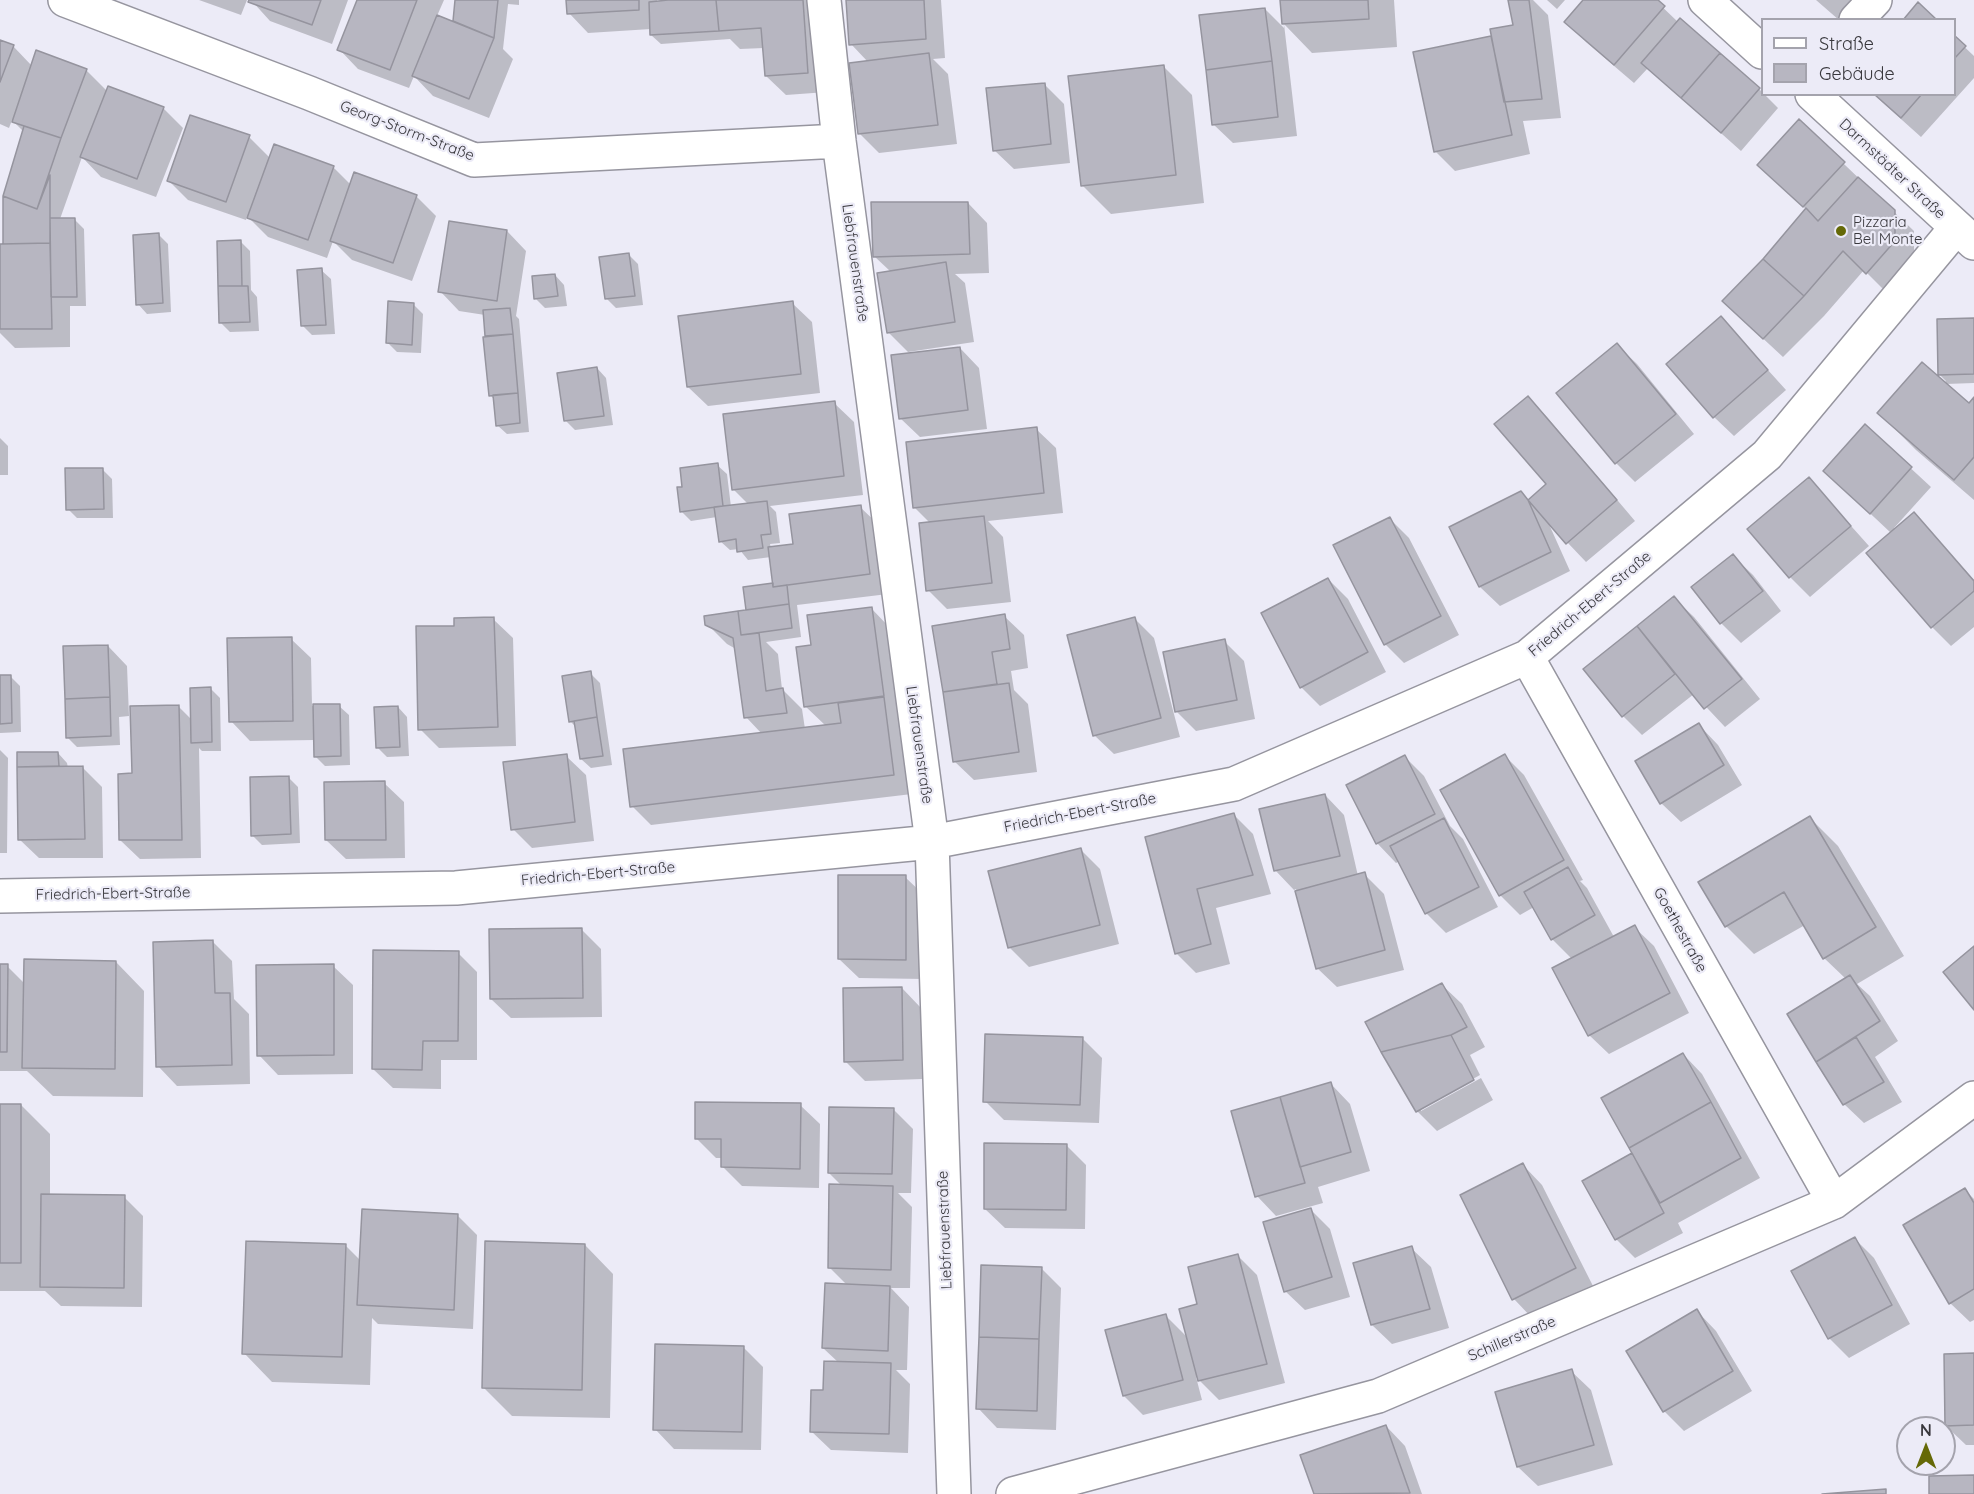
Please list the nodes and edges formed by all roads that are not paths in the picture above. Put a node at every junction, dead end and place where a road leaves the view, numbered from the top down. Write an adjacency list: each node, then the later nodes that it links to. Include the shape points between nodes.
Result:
1 (65, 0): 8 (street, Georg-Storm-Straße, via 474,160)
2 (824, 0): 8 (street, Liebfrauenstraße)
3 (1705, 0): 6 (street)
4 (1875, 0): 5 (street)
5 (1859, 18)
6 (1761, 51)
7 (1814, 96): 9 (street, Darmstädter Straße)
8 (839, 141): 11 (street, Liebfrauenstraße)
9 (1965, 235): 10 (street, Friedrich-Ebert-Straße, via 1767,454)
10 (1527, 657): 11 (street, Friedrich-Ebert-Straße, via 1234,784); 14 (street, Goethestraße)
11 (932, 842): 12 (street, Friedrich-Ebert-Straße, via 456,888); 15 (street, Liebfrauenstraße)
12 (0, 896)
13 (1974, 1098): 14 (street, Schillerstraße)
14 (1834, 1202): 16 (street, Schillerstraße, via 1378,1396)
15 (954, 1494)
16 (1012, 1494)

